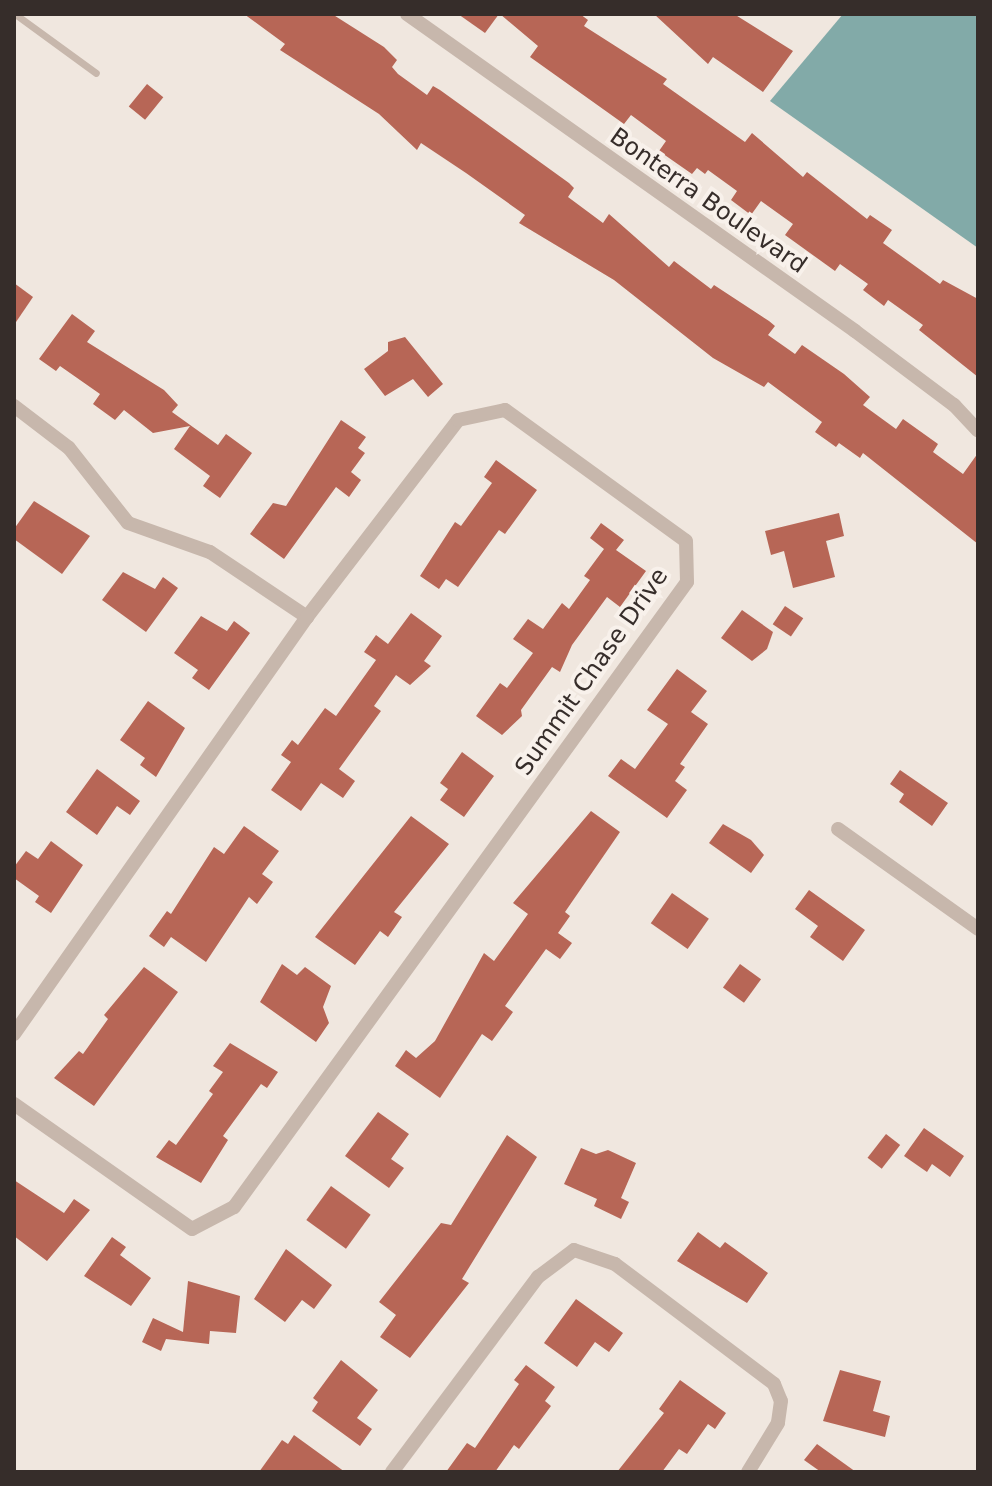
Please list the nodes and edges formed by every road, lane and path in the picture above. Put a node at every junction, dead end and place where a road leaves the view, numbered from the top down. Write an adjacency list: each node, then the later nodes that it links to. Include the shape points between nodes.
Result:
1 (15, 14): 3 (lane)
2 (407, 14): 5 (street, Bonterra Boulevard, via 855,331 954,405)
3 (96, 73)
4 (14, 406): 6 (street, via 69,448 128,523 210,552)
5 (978, 431)
6 (307, 617): 9 (street, Summit Chase Drive); 10 (street, Summit Chase Drive, via 458,420 505,410 686,541 687,582 234,1207 192,1229)
7 (838, 829): 8 (street)
8 (978, 929)
9 (14, 1034)
10 (14, 1104)
11 (392, 1472): 12 (street, via 538,1277 574,1250 615,1264 774,1384 781,1401 778,1423)
12 (748, 1472)

